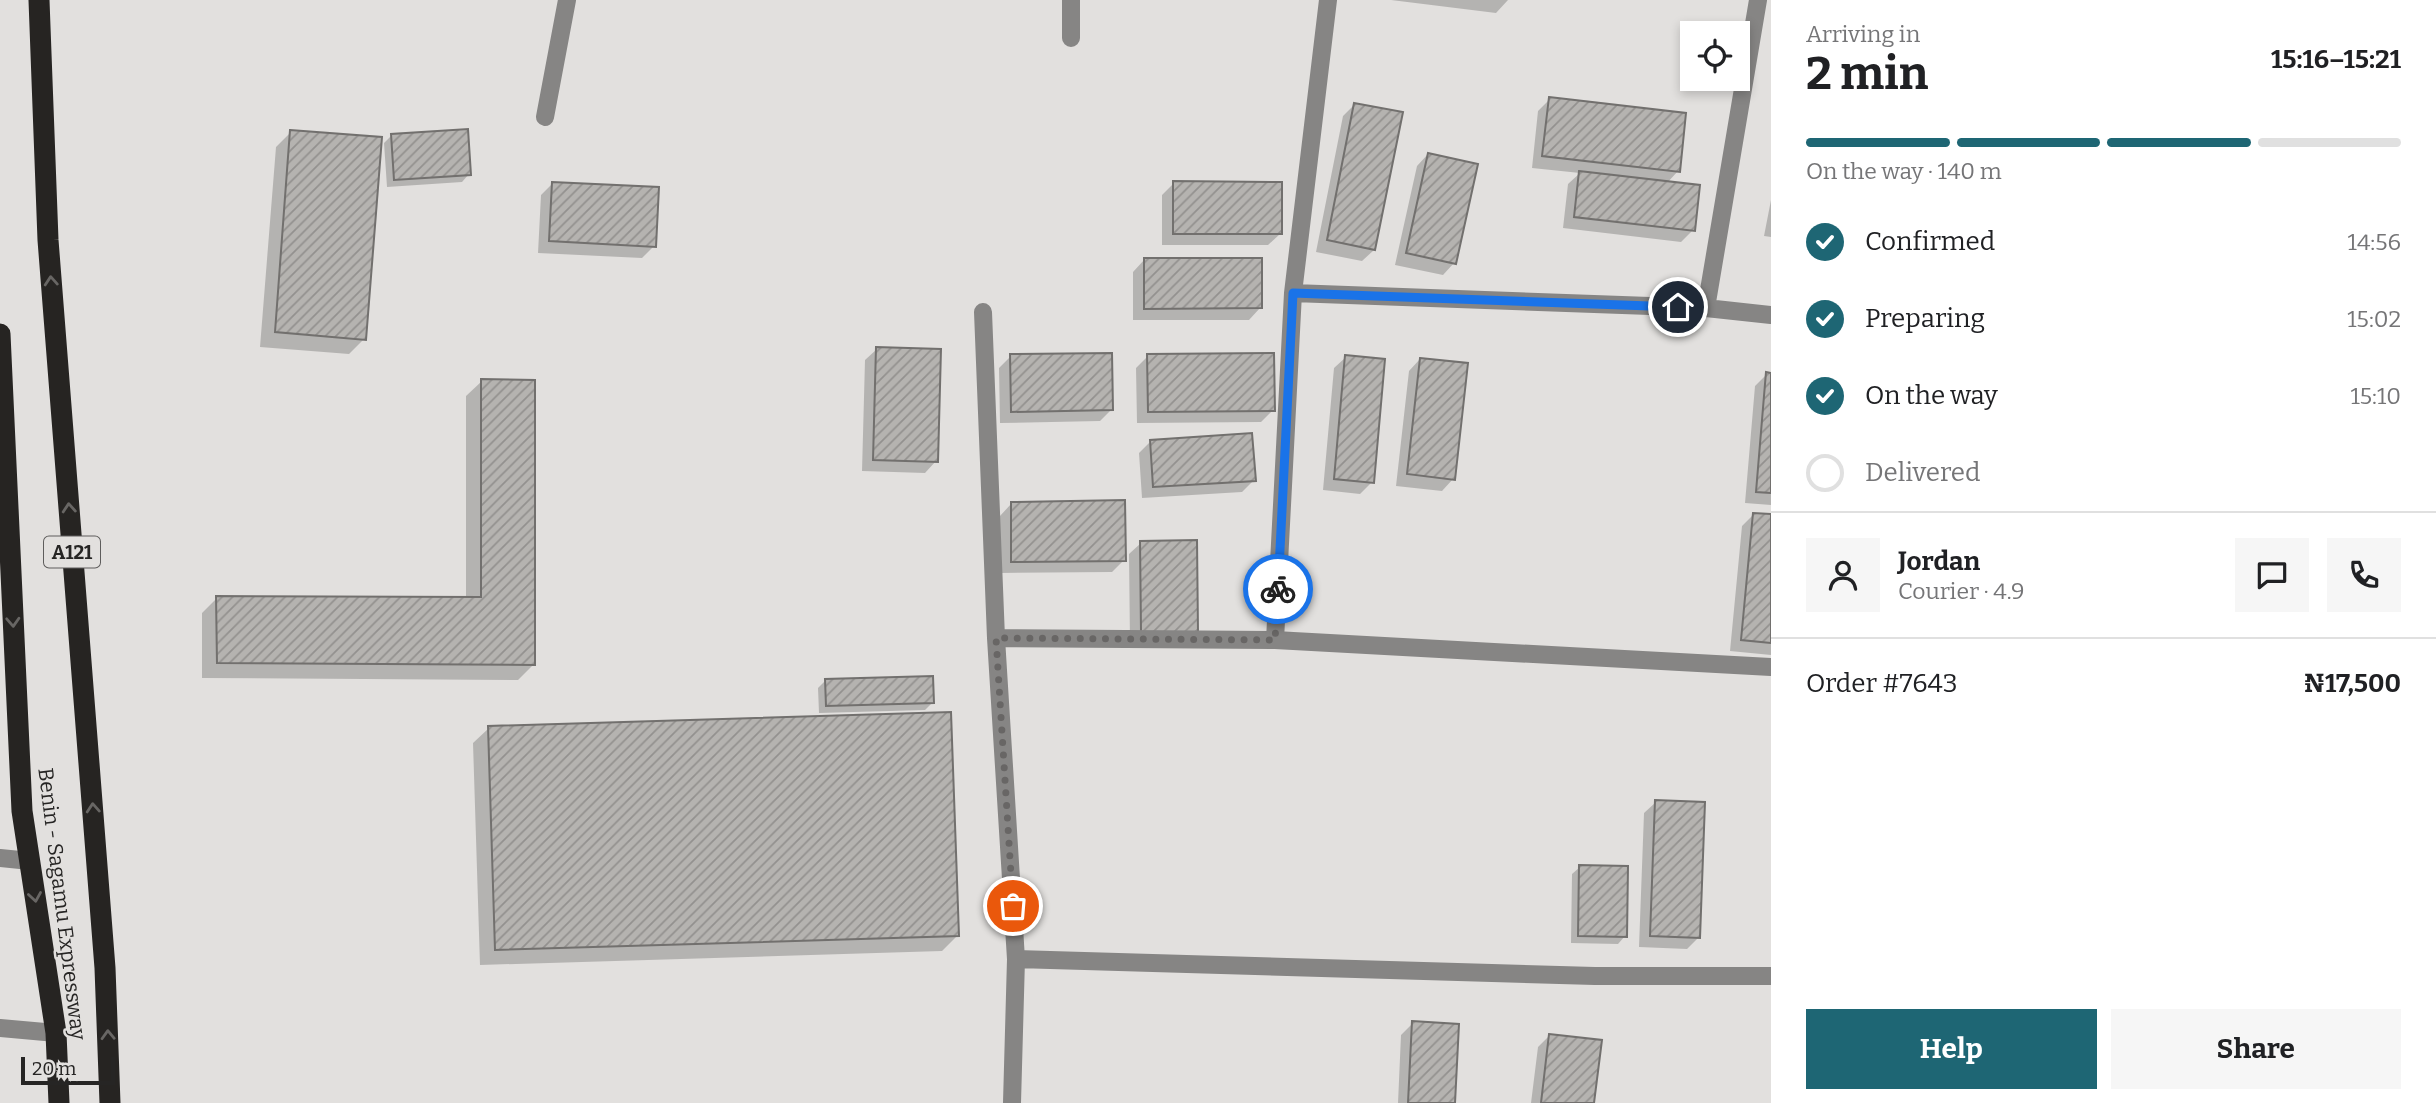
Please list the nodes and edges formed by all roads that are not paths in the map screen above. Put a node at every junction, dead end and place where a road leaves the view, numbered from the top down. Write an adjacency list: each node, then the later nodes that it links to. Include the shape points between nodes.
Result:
1 (39, 0): 24 (highway, A121, one-way to 1, via 105,968 48,240)
2 (567, 0): 7 (street)
3 (1071, 0): 6 (street)
4 (1328, 0): 8 (street)
5 (1758, 0): 9 (street)
6 (1071, 38)
7 (545, 117)
8 (1293, 293): 9 (street); 15 (street)
9 (1706, 308): 11 (street)
10 (983, 312): 14 (street)
11 (1771, 315)
12 (0, 334): 13 (highway, Benin - Sagamu Expressway)
13 (6, 582): 18 (highway, Benin - Sagamu Expressway, one-way to 18, via 22,811)
14 (996, 638): 15 (street); 19 (street)
15 (1275, 640): 16 (street)
16 (1771, 667)
17 (0, 858): 18 (street)
18 (30, 862): 22 (highway, Benin - Sagamu Expressway, one-way to 22)
19 (1016, 959): 20 (street, via 1594,976); 25 (street)
20 (1771, 976)
21 (0, 1028): 22 (street)
22 (56, 1033): 23 (highway, Benin - Sagamu Expressway)
23 (59, 1103)
24 (110, 1103)
25 (1012, 1103)

